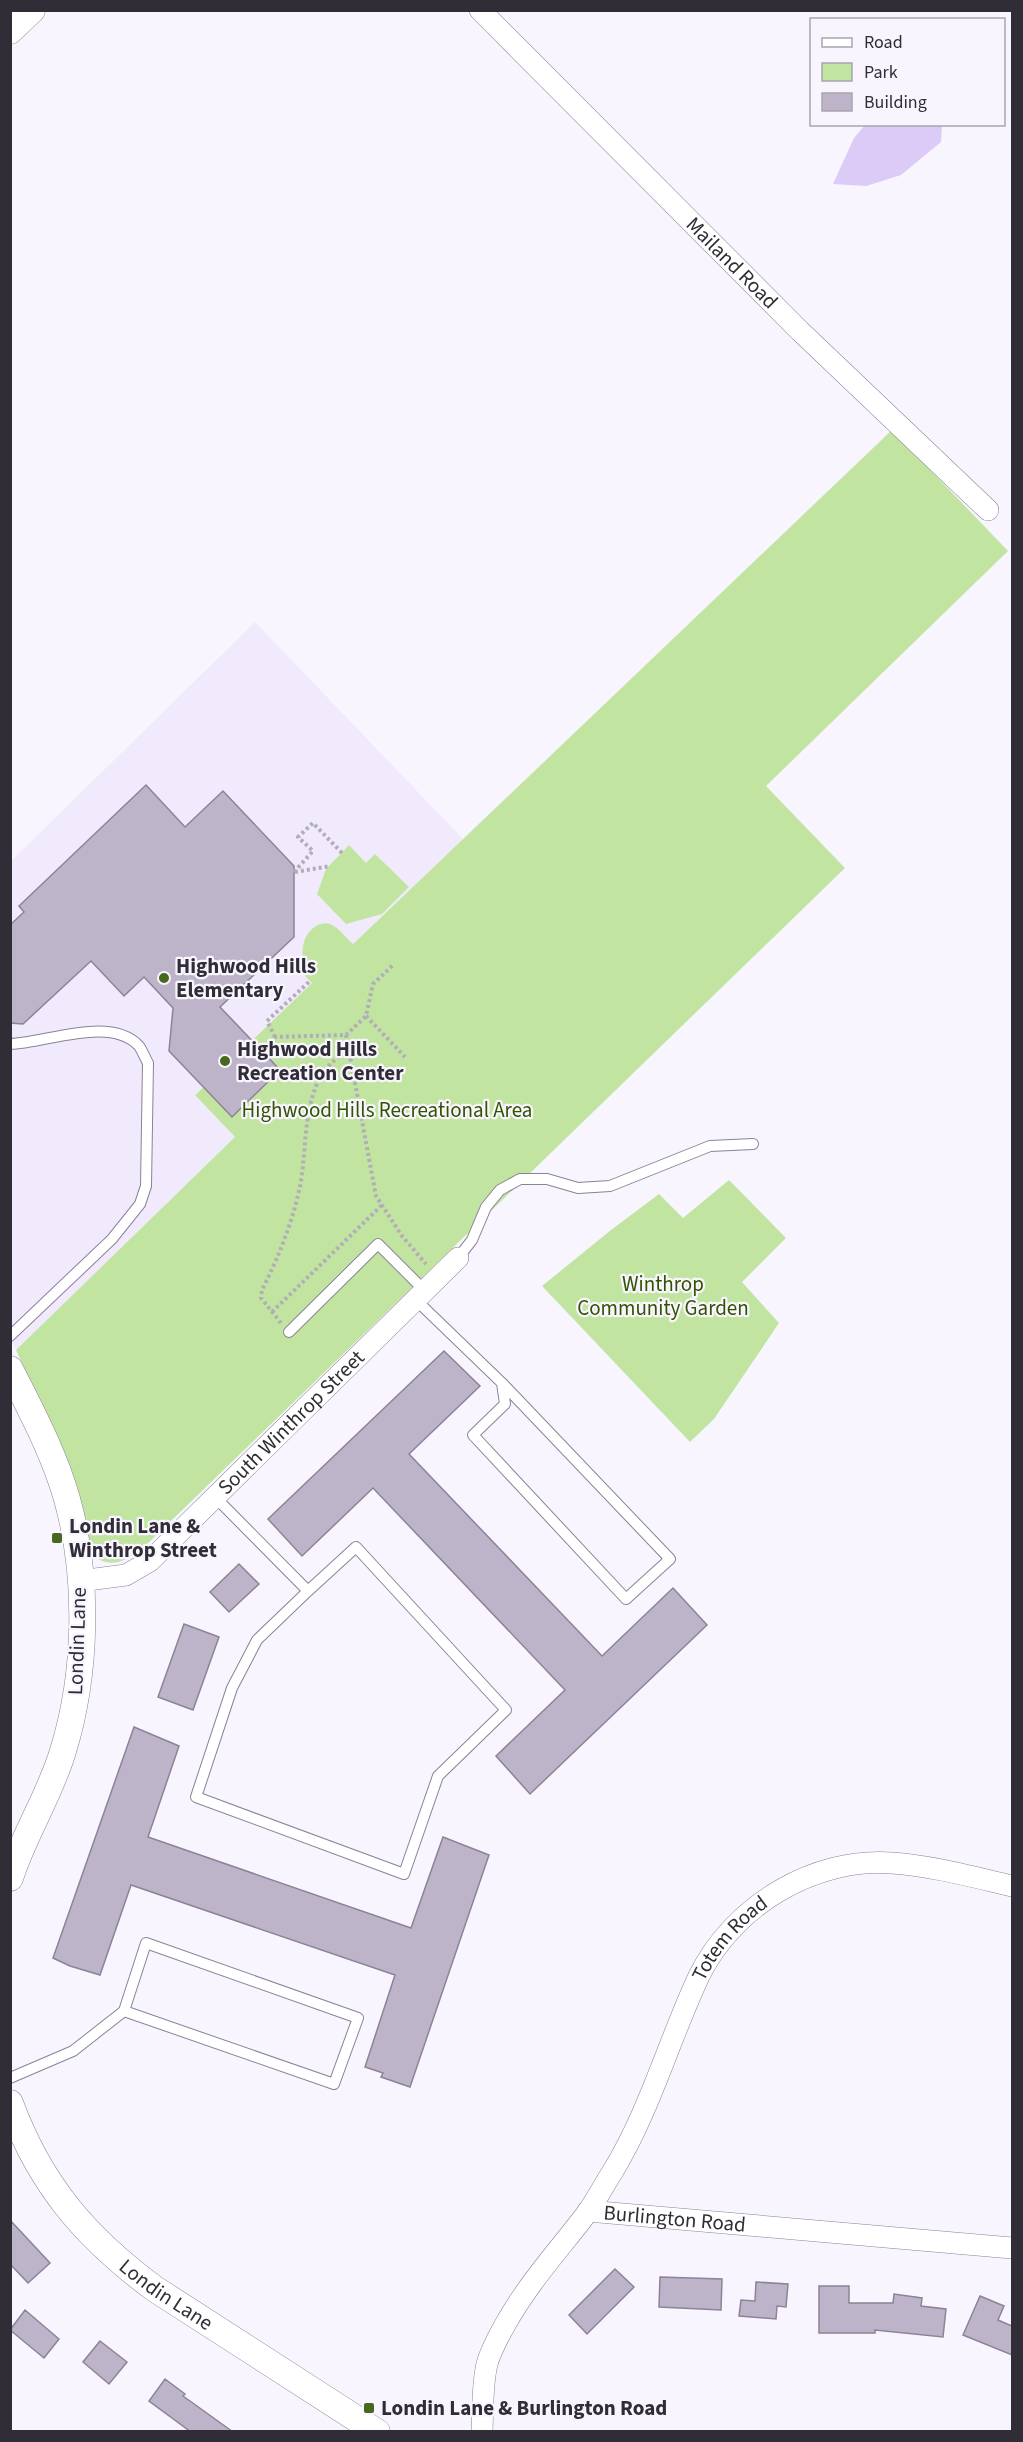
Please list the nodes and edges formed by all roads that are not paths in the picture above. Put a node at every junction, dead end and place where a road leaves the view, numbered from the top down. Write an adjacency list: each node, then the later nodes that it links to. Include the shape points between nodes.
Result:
1 (32, 10): 3 (street)
2 (480, 10): 4 (street, Mailand Road, via 800,331)
3 (10, 31)
4 (988, 510)
5 (10, 1044): 10 (lane, via 94,1031 118,1032 138,1045 148,1063 146,1186 140,1204 112,1239)
6 (753, 1144): 7 (lane, via 710,1146 610,1186 578,1188 547,1179 520,1179 500,1190 486,1207 472,1240)
7 (458, 1258): 8 (street, South Winthrop Street)
8 (426, 1290): 9 (lane, via 378,1244); 12 (lane); 13 (street, South Winthrop Street)
9 (289, 1332)
10 (10, 1336)
11 (10, 1369): 14 (street, Londin Lane, via 67,1498)
12 (502, 1383): 12 (lane, via 505,1404 473,1435 626,1599 670,1559)
13 (215, 1497): 14 (street, South Winthrop Street, via 150,1562 126,1575); 15 (lane)
14 (80, 1581): 16 (street, Londin Lane, via 81,1627 74,1707 63,1752)
15 (308, 1591): 15 (lane, via 356,1547 506,1710 438,1776 404,1874 196,1797 232,1688 257,1640)
16 (10, 1878)
17 (1012, 1886): 21 (street, Totem Road, via 927,1867 859,1864 825,1872 761,1901 716,1947 700,1975 637,2125)
18 (124, 2011): 18 (lane, via 334,2084 358,2018 146,1943); 19 (lane, via 73,2051)
19 (10, 2078)
20 (10, 2103): 23 (street, Londin Lane, via 37,2163 64,2204 120,2263 154,2289)
21 (588, 2211): 22 (street, Burlington Road); 24 (street, Burlington Road, via 525,2290 493,2346 487,2364)
22 (1012, 2248)
23 (377, 2432)
24 (482, 2432)

